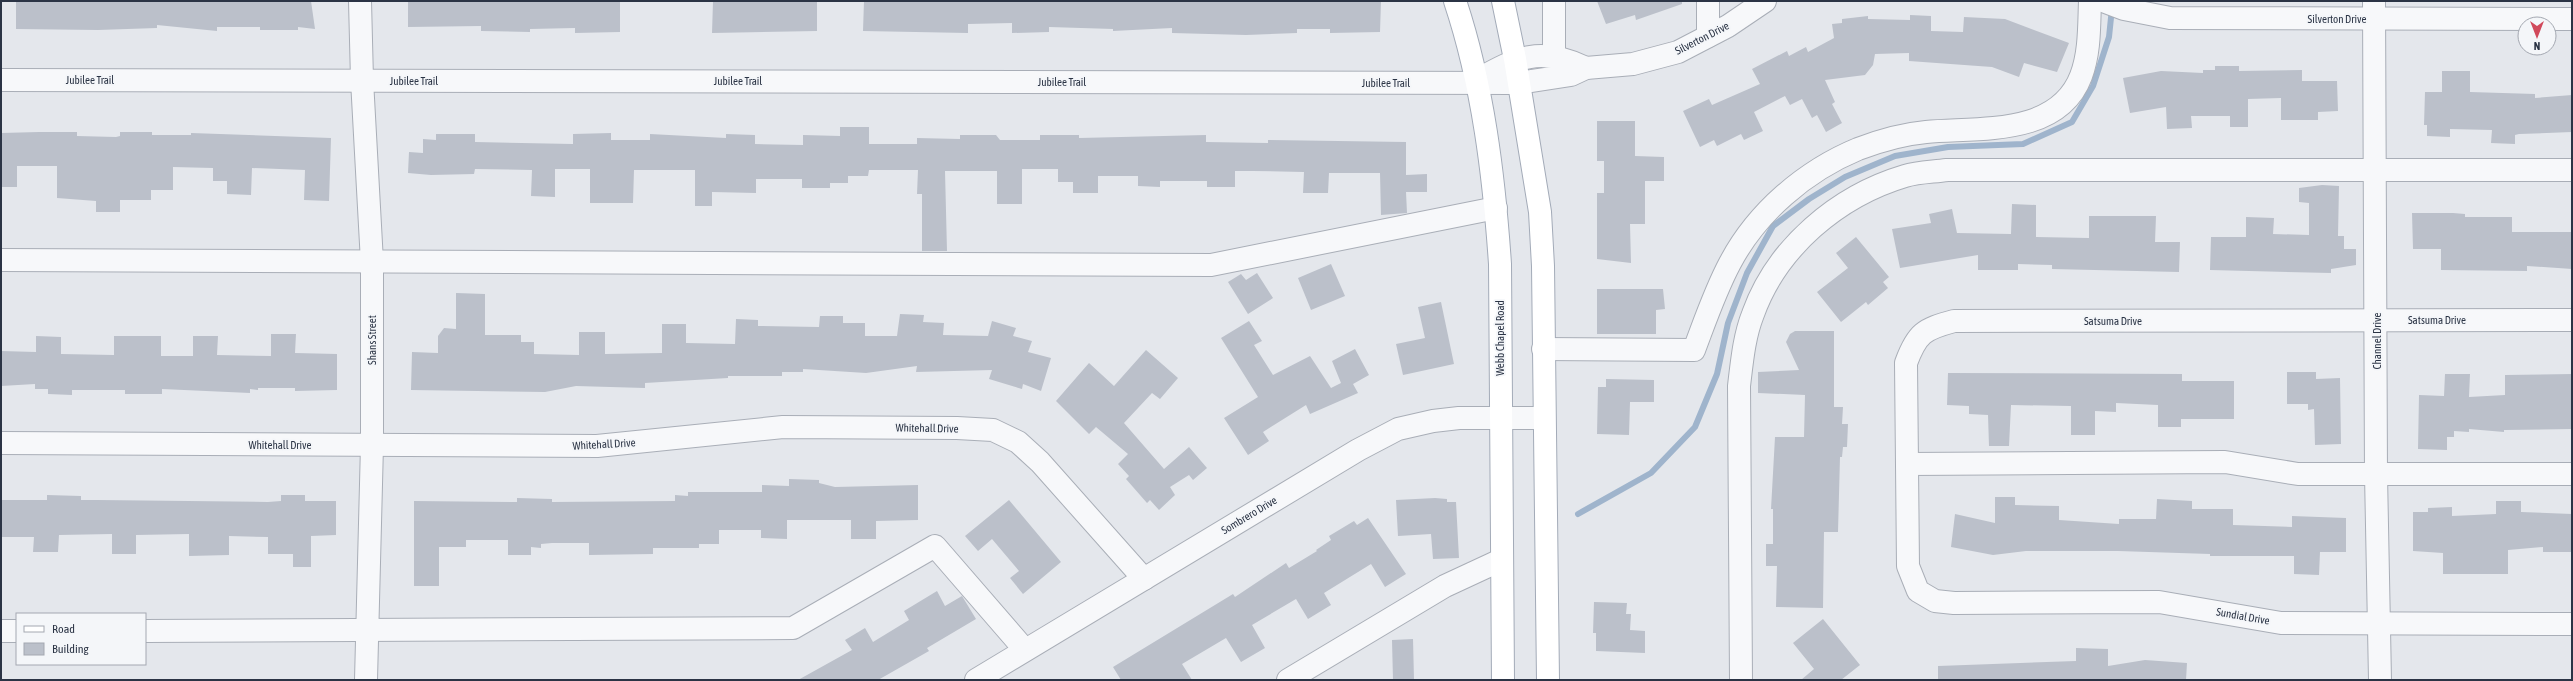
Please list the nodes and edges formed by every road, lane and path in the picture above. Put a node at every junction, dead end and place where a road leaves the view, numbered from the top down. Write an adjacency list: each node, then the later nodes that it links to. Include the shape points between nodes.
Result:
1 (360, 1): 16 (street, Shans Street)
2 (1455, 1): 17 (main road, Webb Chapel Road)
3 (1503, 1): 13 (main road)
4 (1554, 1): 12 (street)
5 (1708, 1): 11 (street)
6 (1765, 1): 11 (street, Silverton Drive)
7 (2090, 1): 26 (street, via 2088,47 2080,77 2065,100 2044,115 2018,125 1924,132 1859,149 1790,189 1755,225 1730,263 1694,350)
8 (2104, 1): 9 (street, Silverton Drive, via 2124,9 2170,18)
9 (2374, 10): 10 (street, Silverton Drive); 19 (street, Channel Drive)
10 (2572, 19)
11 (1708, 36): 14 (street, Silverton Drive, via 1678,52 1633,64)
12 (1554, 56): 13 (street); 14 (street, via 1571,60)
13 (1515, 59): 17 (street); 18 (main road)
14 (1586, 68): 18 (street, Silverton Drive, via 1571,75)
15 (1, 80): 16 (street, Jubilee Trail)
16 (362, 80): 17 (street, Jubilee Trail); 23 (street, Shans Street)
17 (1475, 81): 18 (street, Silverton Drive); 21 (main road, Webb Chapel Road)
18 (1519, 83): 26 (main road, via 1540,212)
19 (2376, 170): 20 (street); 24 (street, Channel Drive); 49 (street, via 1947,170 1906,175 1865,191 1822,220 1789,251 1768,281 1753,314 1743,348 1739,386)
20 (2572, 170)
21 (1496, 208): 23 (street, via 1211,265); 27 (main road, Webb Chapel Road, via 1500,264)
22 (1, 260): 23 (street)
23 (372, 262): 30 (street, Shans Street)
24 (2377, 320): 25 (street, Satsuma Drive); 31 (street, Satsuma Drive, via 1954,321 1931,327 1913,342 1906,362); 32 (street, Channel Drive)
25 (2572, 320)
26 (1543, 349): 28 (main road)
27 (1501, 417): 28 (street, Sombrero Drive); 34 (main road, Webb Chapel Road); 35 (street, Sombrero Drive, via 1433,421 1398,429)
28 (1543, 418): 48 (main road)
29 (1, 443): 30 (street, Whitehall Drive)
30 (372, 445): 35 (street, Whitehall Drive, via 597,446 783,427 993,430 1018,442 1040,462); 42 (street, Shans Street)
31 (1907, 464): 32 (street, via 2225,462 2298,474); 36 (street, Satsuma Drive, via 1908,566)
32 (2376, 474): 33 (street); 37 (street, Channel Drive)
33 (2572, 474)
34 (1501, 560): 46 (street, via 1445,586); 47 (main road, Webb Chapel Road)
35 (1144, 579): 43 (street, Sombrero Drive)
36 (1918, 591): 37 (street, Sundial Drive, via 1935,601 1954,603 2159,602 2281,623)
37 (2380, 623): 38 (street, Sundial Drive); 50 (street, Channel Drive)
38 (2572, 624)
39 (1, 631): 40 (street)
40 (16, 631)
41 (146, 631): 42 (street)
42 (366, 631): 43 (street, via 793,628 935,546); 44 (street, Shans Street)
43 (1025, 650): 45 (street, Sombrero Drive)
44 (366, 680)
45 (976, 680)
46 (1288, 680)
47 (1503, 680)
48 (1548, 680)
49 (1741, 680)
50 (2380, 680)

